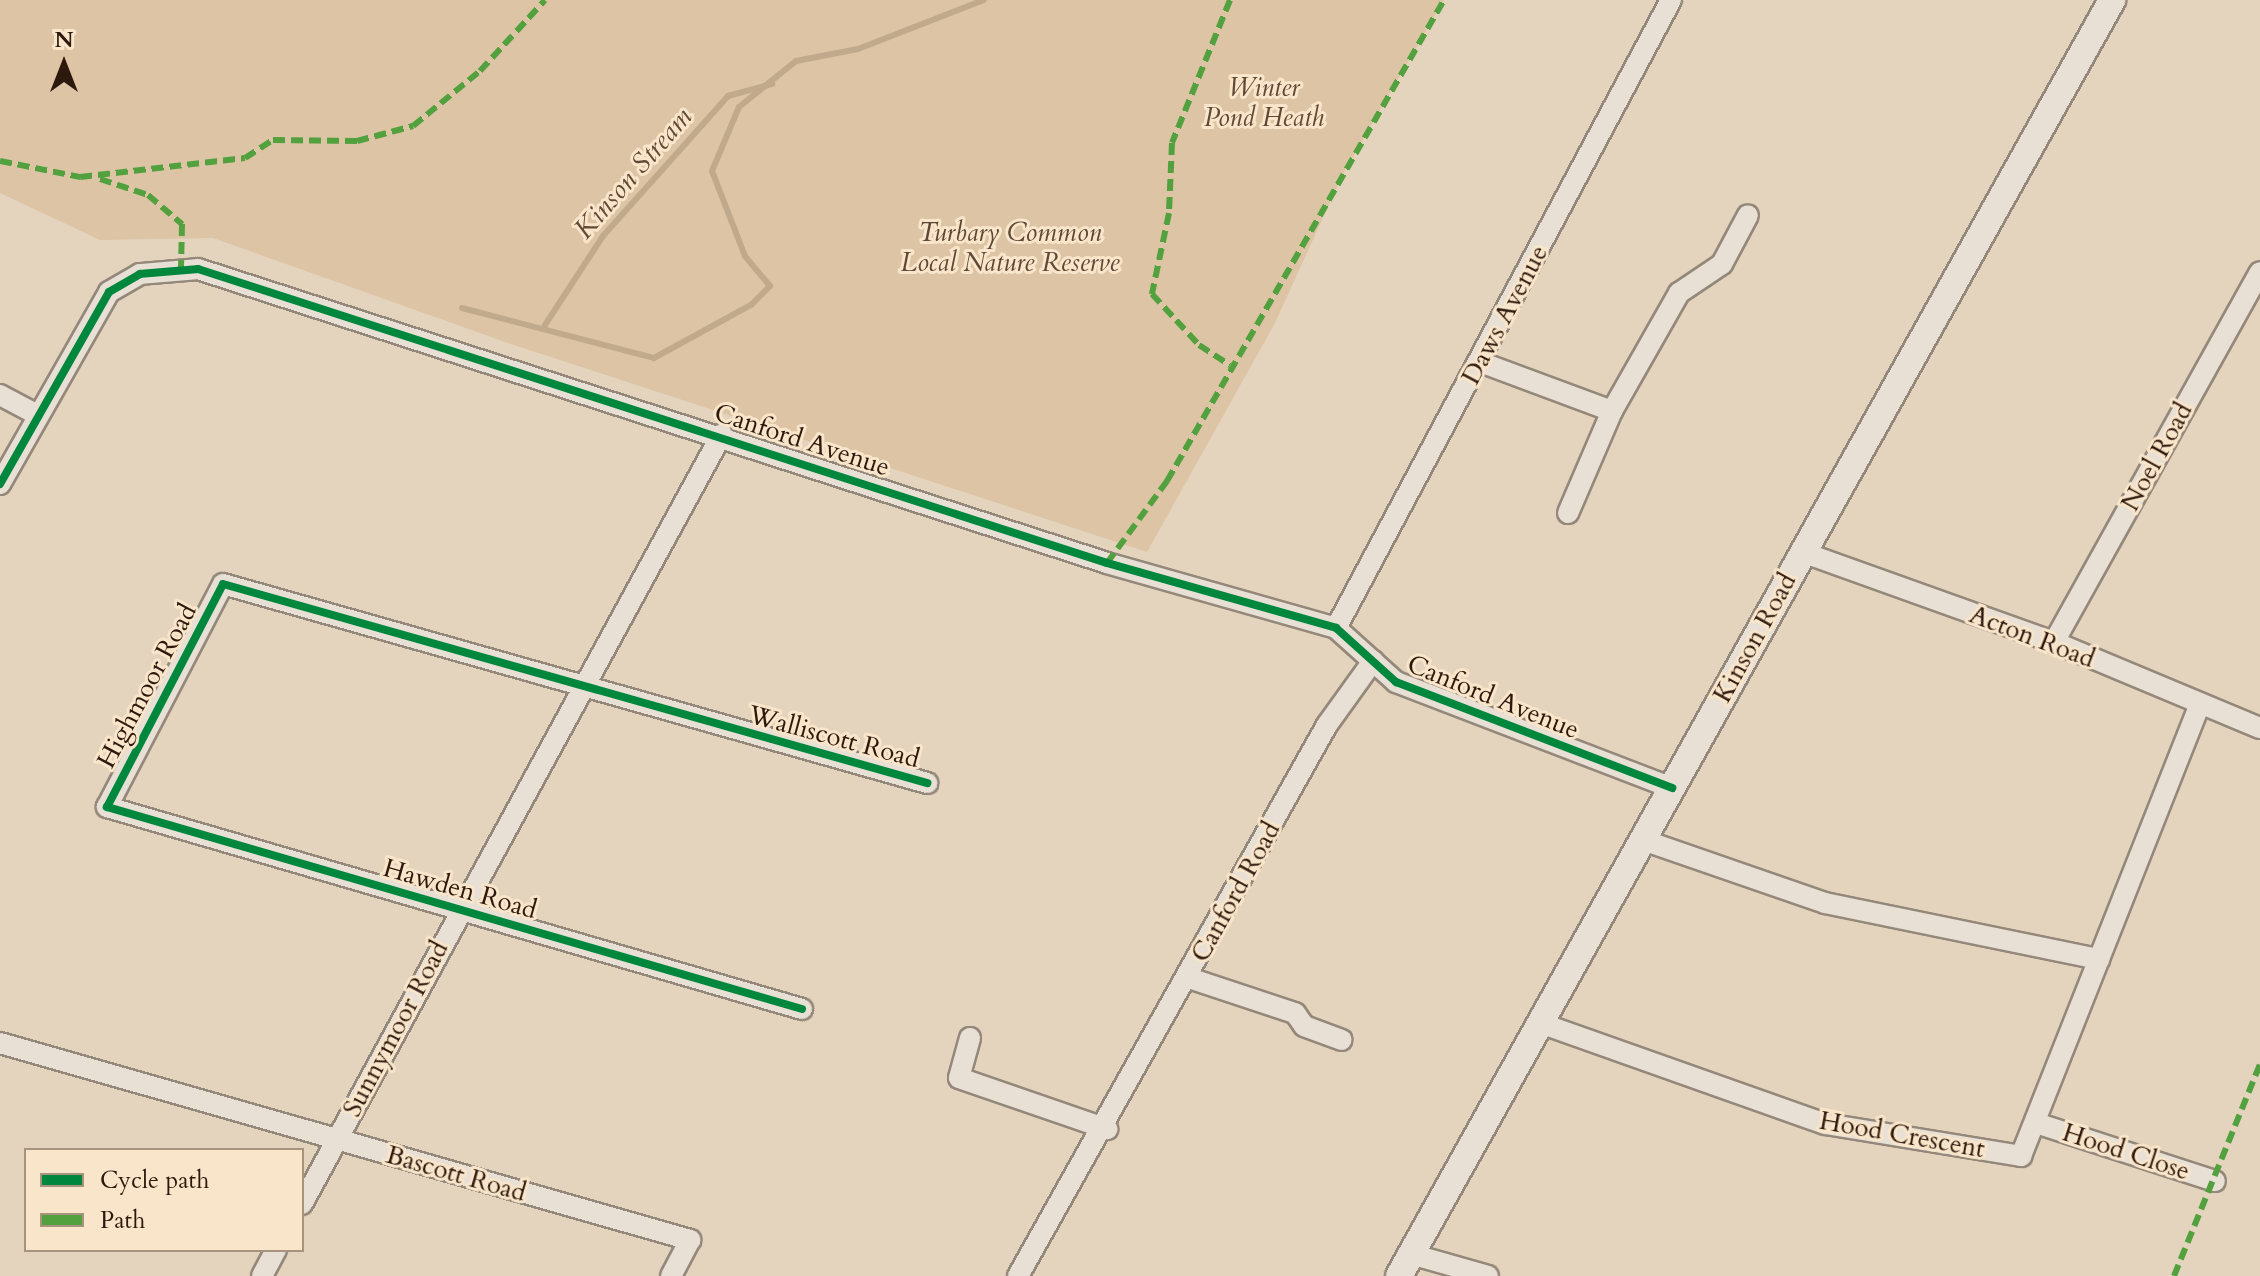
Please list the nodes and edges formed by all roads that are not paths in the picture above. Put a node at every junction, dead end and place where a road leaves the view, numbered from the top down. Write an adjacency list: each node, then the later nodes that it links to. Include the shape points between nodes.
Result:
1 (1671, 0): 5 (street, Daws Avenue)
2 (2112, 0): 12 (street, Kinson Road)
3 (1748, 215): 7 (street, via 1722,264 1679,293)
4 (2260, 272): 15 (street, Noel Road)
5 (1480, 362): 7 (street); 14 (street, Daws Avenue)
6 (0, 395): 8 (street)
7 (1612, 411): 11 (street)
8 (35, 414): 9 (street, Canford Avenue, via 109,292 140,274 181,267); 10 (street, Canford Avenue)
9 (722, 434): 14 (street, Canford Avenue, via 1107,563); 17 (street, Sunnymoor Road)
10 (0, 484)
11 (1568, 513)
12 (1802, 552): 15 (street, Acton Road); 21 (street, Kinson Road)
13 (223, 584): 17 (street, Walliscott Road); 22 (street, Highmoor Road)
14 (1336, 628): 16 (street, Canford Avenue)
15 (2054, 642): 18 (street, Acton Road)
16 (1373, 661): 21 (street, Canford Avenue, via 1420,693); 26 (street, Canford Road, via 1341,701)
17 (583, 689): 20 (street, Walliscott Road); 24 (street, Sunnymoor Road)
18 (2199, 707): 19 (street, Acton Road); 25 (street, Hood Crescent)
19 (2260, 728)
20 (927, 783)
21 (1672, 788): 23 (street, Kinson Road)
22 (107, 807): 24 (street, Hawden Road)
23 (1643, 840): 25 (street, via 1825,903); 28 (street, Kinson Road)
24 (459, 910): 27 (street, Hawden Road); 34 (street, Sunnymoor Road)
25 (2099, 959): 32 (street, Hood Crescent)
26 (1189, 978): 30 (street, via 1295,1013 1304,1026); 33 (street, Canford Road)
27 (802, 1009)
28 (1540, 1023): 32 (street, Hood Crescent, via 1826,1124 2021,1156); 38 (street, Kinson Road)
29 (970, 1038): 33 (street, via 959,1078)
30 (1342, 1040)
31 (0, 1043): 34 (street, Bascott Road)
32 (2036, 1123): 35 (street, Hood Close)
33 (1107, 1129): 41 (street, Canford Road)
34 (337, 1141): 36 (street, Sunnymoor Road); 40 (street, Bascott Road, via 690,1240)
35 (2215, 1181)
36 (304, 1200)
37 (275, 1252): 39 (street)
38 (1405, 1265): 42 (street)
39 (262, 1276)
40 (671, 1276)
41 (1018, 1276)
42 (1488, 1276)

